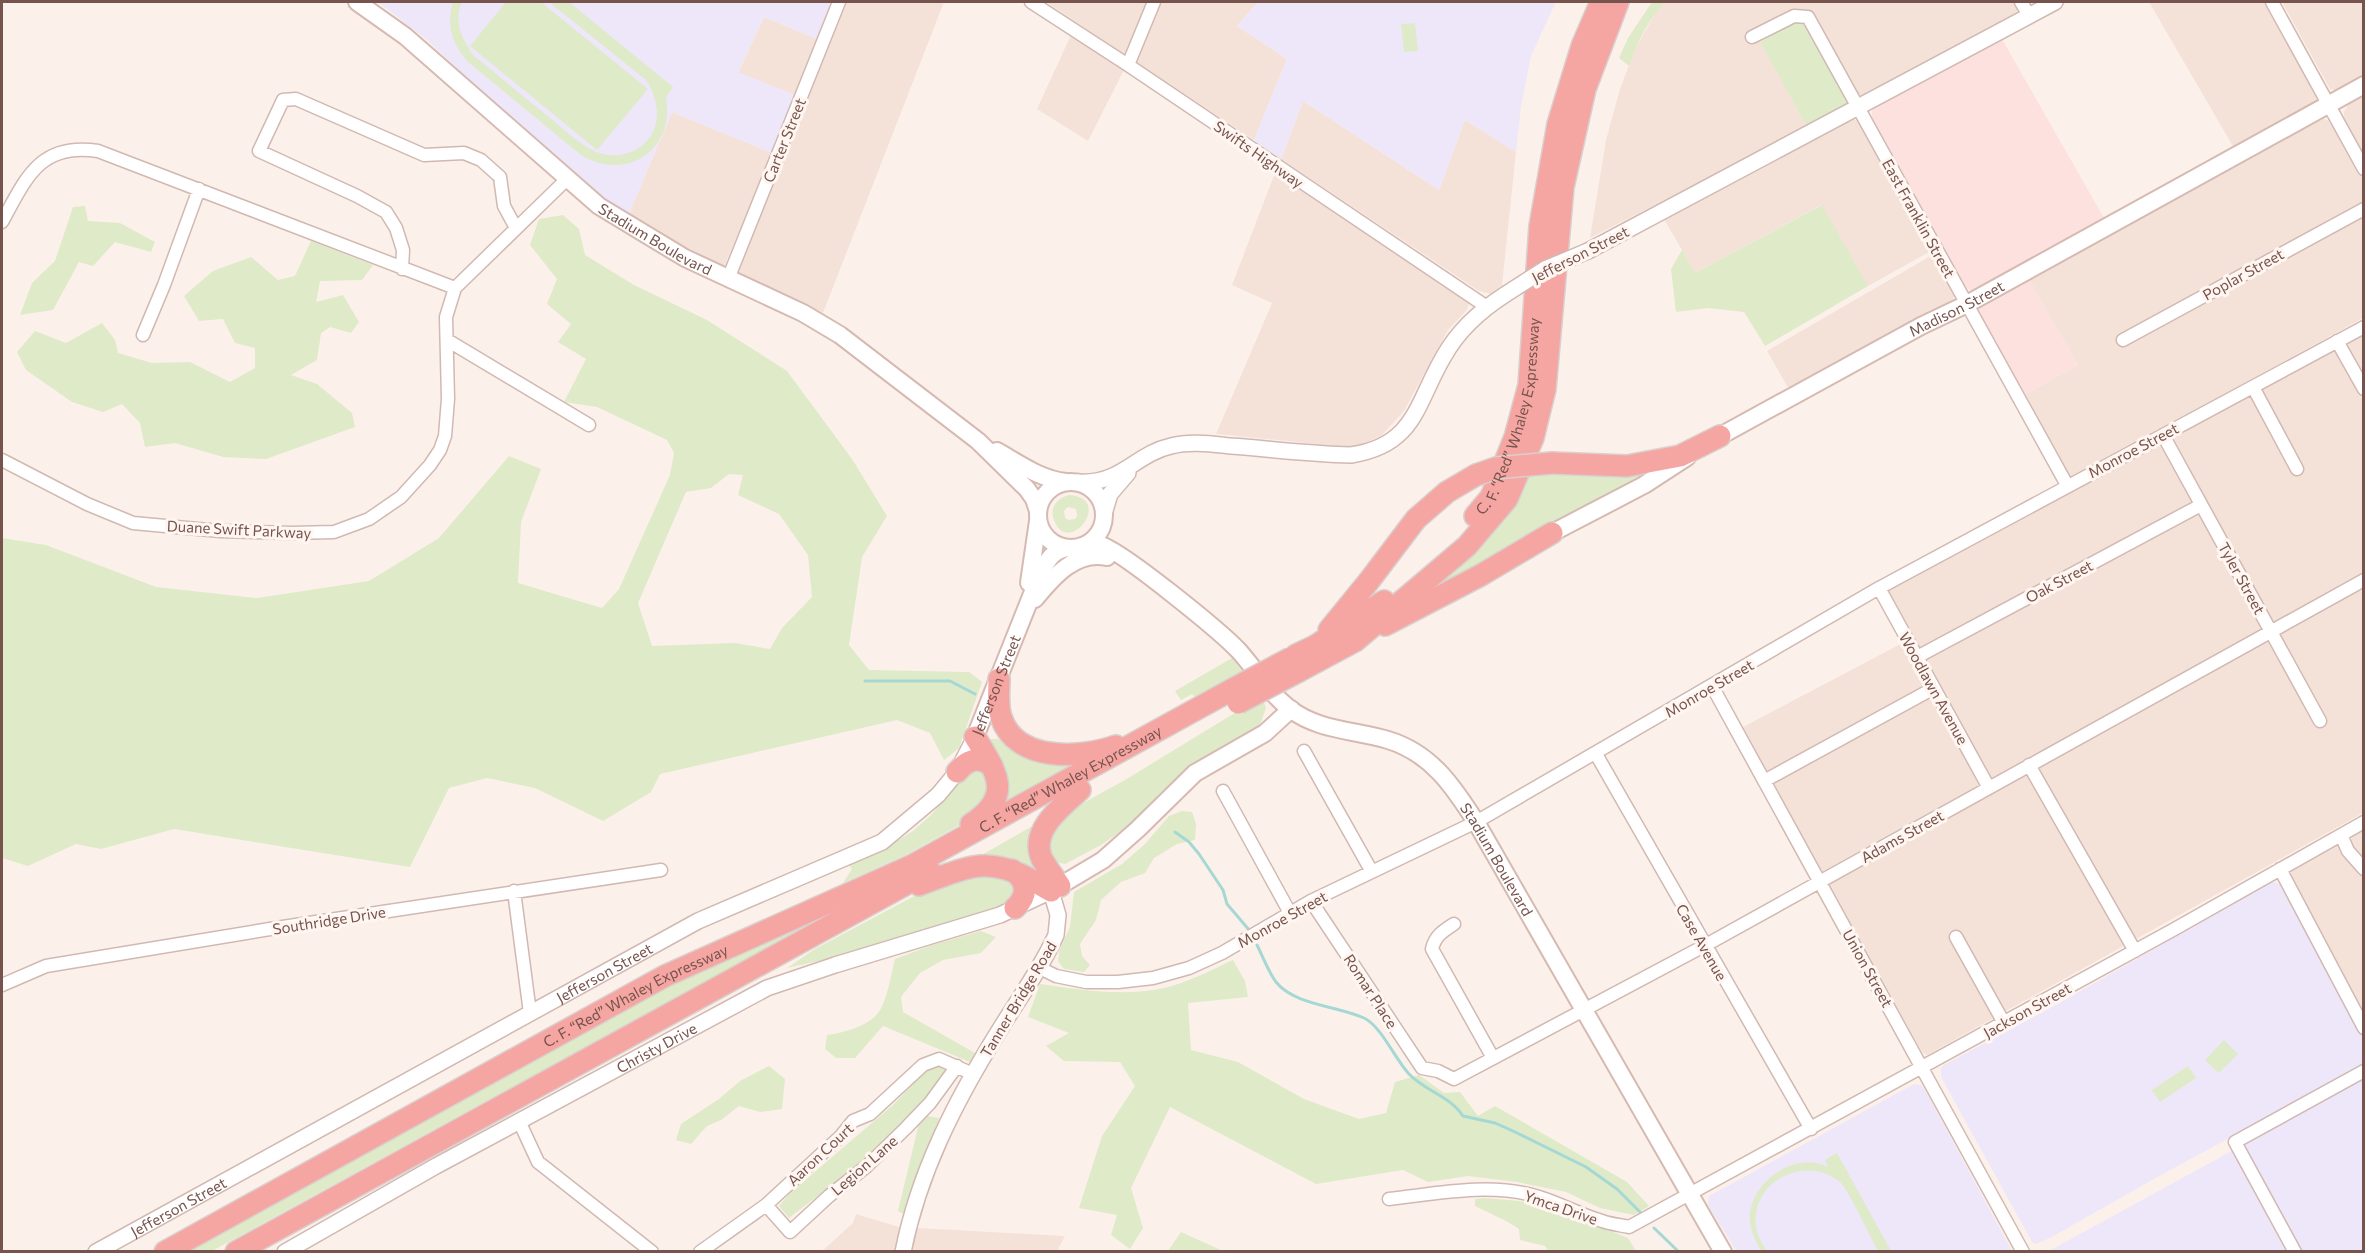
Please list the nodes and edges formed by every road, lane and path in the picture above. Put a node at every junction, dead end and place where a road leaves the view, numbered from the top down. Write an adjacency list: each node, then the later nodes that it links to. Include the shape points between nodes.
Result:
1 (357, 2): 17 (main road, Stadium Boulevard, via 405,36)
2 (839, 2): 23 (street, Carter Street)
3 (1031, 2): 12 (street, Swifts Highway)
4 (1154, 2): 12 (street)
5 (1601, 2): 55 (highway, C. F. “Red” Whaley Expressway, via 1582,46 1558,124 1540,226 1529,385 1515,437 1491,497 1436,558 1386,600)
6 (1618, 2): 54 (highway, C. F. “Red” Whaley Expressway, via 1585,89 1563,187 1545,389 1533,438 1507,499 1467,546)
7 (2021, 2): 10 (street)
8 (2055, 2): 10 (street, Jefferson Street)
9 (2272, 2): 14 (street)
10 (2029, 15): 15 (street, Jefferson Street)
11 (1752, 37): 15 (street, East Franklin Street, via 1794,16 1808,17)
12 (1128, 65): 26 (street, Swifts Highway)
13 (2364, 85): 14 (main road, Madison Street)
14 (2328, 105): 16 (street); 25 (main road, Madison Street)
15 (1857, 108): 25 (street, East Franklin Street); 26 (street, Jefferson Street, bridge, via 1588,251 1545,269)
16 (2364, 169)
17 (567, 179): 21 (street, Duane Swift Parkway); 23 (main road, Stadium Boulevard, via 599,206)
18 (199, 189): 20 (street, via 81,148 52,154 33,169); 22 (street); 28 (street)
19 (2364, 209): 30 (street, Poplar Street)
20 (2, 222)
21 (516, 228): 22 (street, via 504,206 500,177 481,160 464,153 424,155 296,99 283,100 259,151 386,212 403,250); 24 (street, Duane Swift Parkway)
22 (402, 269): 24 (street)
23 (728, 279): 37 (main road, Stadium Boulevard, via 803,313 840,335)
24 (455, 288): 29 (street, Duane Swift Parkway, via 446,317)
25 (1967, 304): 36 (main road, Madison Street); 42 (street, East Franklin Street)
26 (1487, 307): 39 (street, Jefferson Street, via 1462,330 1444,356 1417,414 1376,449 1351,455 1189,444 1171,446)
27 (2364, 327): 31 (street, Monroe Street)
28 (143, 335)
29 (447, 340): 34 (street); 38 (street, Duane Swift Parkway, via 448,399 440,450 401,497 369,519 334,532 220,531 133,523)
30 (2123, 340)
31 (2337, 341): 32 (street, Monroe Street); 33 (street)
32 (2253, 387): 35 (street, Monroe Street); 40 (street)
33 (2364, 389)
34 (589, 425)
35 (2163, 435): 42 (street, Monroe Street); 43 (street, Tyler Street)
36 (1720, 436): 46 (main road, Madison Street, via 1644,485); 55 (highway, bridge, via 1680,456 1627,466 1552,462 1496,468 1476,475 1447,492 1416,519)
37 (978, 441): 41 (main road, via 1038,475); 44 (main road, via 1027,489)
38 (2, 460)
39 (1136, 464): 41 (street, Jefferson Street, via 1107,480); 45 (street, via 1110,494)
40 (2297, 469)
41 (1072, 482): 44 (main road, via 1047,491); 45 (main road, via 1097,493)
42 (2067, 485): 51 (street, Monroe Street)
43 (2201, 505): 53 (street, Tyler Street); 56 (street, Oak Street)
44 (1038, 516): 47 (main road, via 1042,532 1049,540 1058,546); 52 (main road)
45 (1104, 519): 47 (main road, via 1098,535); 50 (main road)
46 (1552, 533): 54 (highway, via 1482,575)
47 (1075, 548): 48 (main road, via 1098,544); 52 (main road, via 1061,549 1046,562)
48 (1143, 573): 50 (main road); 52 (main road, via 1110,558 1089,556 1055,575)
49 (2364, 580): 53 (street, Adams Street)
50 (1158, 584): 62 (main road, Stadium Boulevard, via 1215,628)
51 (1880, 588): 56 (street, Woodlawn Avenue); 59 (street, Monroe Street)
52 (1023, 614): 58 (main road, Jefferson Street)
53 (2271, 631): 63 (street, Tyler Street); 69 (street, Adams Street)
54 (1355, 641): 57 (highway, C. F. “Red” Whaley Expressway)
55 (1315, 646): 57 (highway, C. F. “Red” Whaley Expressway)
56 (1917, 657): 60 (street, Woodlawn Avenue)
57 (1296, 664): 61 (highway, C. F. “Red” Whaley Expressway, bridge)
58 (999, 679): 65 (main road, Jefferson Street); 66 (highway, via 1000,715)
59 (1712, 686): 68 (street, Monroe Street); 72 (street, Union Street)
60 (1934, 688): 72 (street); 73 (street, Woodlawn Avenue)
61 (1235, 696): 64 (highway, C. F. “Red” Whaley Expressway); 74 (highway, C. F. “Red” Whaley Expressway)
62 (1291, 710): 76 (main road, Stadium Boulevard, via 1333,729 1389,740 1409,749 1438,769); 86 (main road, via 1265,733 1195,773 1103,860)
63 (2320, 721)
64 (1159, 731): 66 (highway, via 1110,749 1081,754 1044,751); 79 (highway, C. F. “Red” Whaley Expressway)
65 (976, 735): 66 (highway, via 994,734); 70 (highway); 71 (street, Jefferson Street)
66 (1019, 743)
67 (1304, 751): 84 (street)
68 (1596, 754): 76 (street, Monroe Street); 94 (street, Case Avenue)
69 (2029, 765): 73 (street, Adams Street); 95 (street)
70 (992, 766): 71 (highway, via 973,760); 79 (highway, via 998,788 990,809)
71 (957, 772): 99 (street, Jefferson Street, via 938,795 882,842 698,921)
72 (1764, 780): 85 (street, Union Street)
73 (1989, 788): 85 (street, Adams Street)
74 (1080, 790): 86 (highway, via 1047,822 1039,841 1041,857); 89 (highway, C. F. “Red” Whaley Expressway)
75 (1223, 791): 91 (street)
76 (1476, 822): 84 (street, Monroe Street); 98 (main road, Stadium Boulevard)
77 (2364, 822): 78 (street, Jackson Street)
78 (2341, 835): 80 (street, via 2348,851); 82 (street, Jackson Street)
79 (913, 865): 114 (highway, C. F. “Red” Whaley Expressway, via 665,976)
80 (2364, 868)
81 (1011, 869): 86 (highway); 89 (highway, via 978,866); 90 (highway, via 1020,875 1025,889 1022,902)
82 (2280, 869): 95 (street, Jackson Street); 101 (street)
83 (661, 870): 87 (street, Southridge Drive)
84 (1372, 872): 88 (street, Monroe Street)
85 (1820, 882): 94 (street, Adams Street); 104 (street, Union Street)
86 (1056, 889): 90 (street, Christy Drive); 96 (street, Tanner Bridge Road, via 1059,924)
87 (514, 891): 97 (street, Southridge Drive, via 46,966); 99 (street)
88 (1311, 901): 91 (street, Monroe Street); 105 (street, Romar Place, via 1422,1068)
89 (873, 902): 115 (highway, C. F. “Red” Whaley Expressway)
90 (1015, 908): 108 (street, Christy Drive, via 767,988)
91 (1290, 913): 96 (street, Monroe Street, via 1222,953 1153,978 1086,982 1056,976)
92 (1454, 924): 102 (street, via 1439,934 1432,949)
93 (1956, 937): 100 (street)
94 (1704, 946): 98 (street, Adams Street); 109 (street, Case Avenue)
95 (2135, 951): 100 (street, Jackson Street)
96 (1038, 967): 107 (street, Tanner Bridge Road)
97 (2, 985)
98 (1584, 1008): 102 (street, Adams Street); 110 (main road, Stadium Boulevard)
99 (530, 1013): 113 (street, Jefferson Street)
100 (2004, 1023): 104 (street, Jackson Street)
101 (2364, 1028)
102 (1493, 1058): 105 (street, Adams Street, via 1454,1079)
103 (957, 1066): 107 (street, Aaron Court); 112 (street, Aaron Court, via 939,1059 923,1065 870,1114 853,1121); 112 (street, Legion Lane, via 906,1128 790,1232)
104 (1923, 1068): 109 (street, Jackson Street); 121 (street, Union Street)
105 (1438, 1071)
106 (2364, 1071): 122 (street, via 2235,1142)
107 (973, 1074): 119 (street, Tanner Bridge Road, via 926,1169)
108 (519, 1121): 116 (street, Christy Drive); 117 (street, via 538,1162)
109 (1811, 1129): 110 (street, Jackson Street)
110 (1689, 1196): 111 (street, Ymca Drive, via 1629,1227 1600,1221 1531,1194 1501,1190); 120 (main road, Stadium Boulevard)
111 (1389, 1199)
112 (766, 1205): 118 (street, Aaron Court)
113 (96, 1251)
114 (165, 1251)
115 (236, 1251)
116 (285, 1251)
117 (652, 1251)
118 (700, 1251)
119 (903, 1251)
120 (1723, 1251)
121 (2023, 1251)
122 (2295, 1251)

